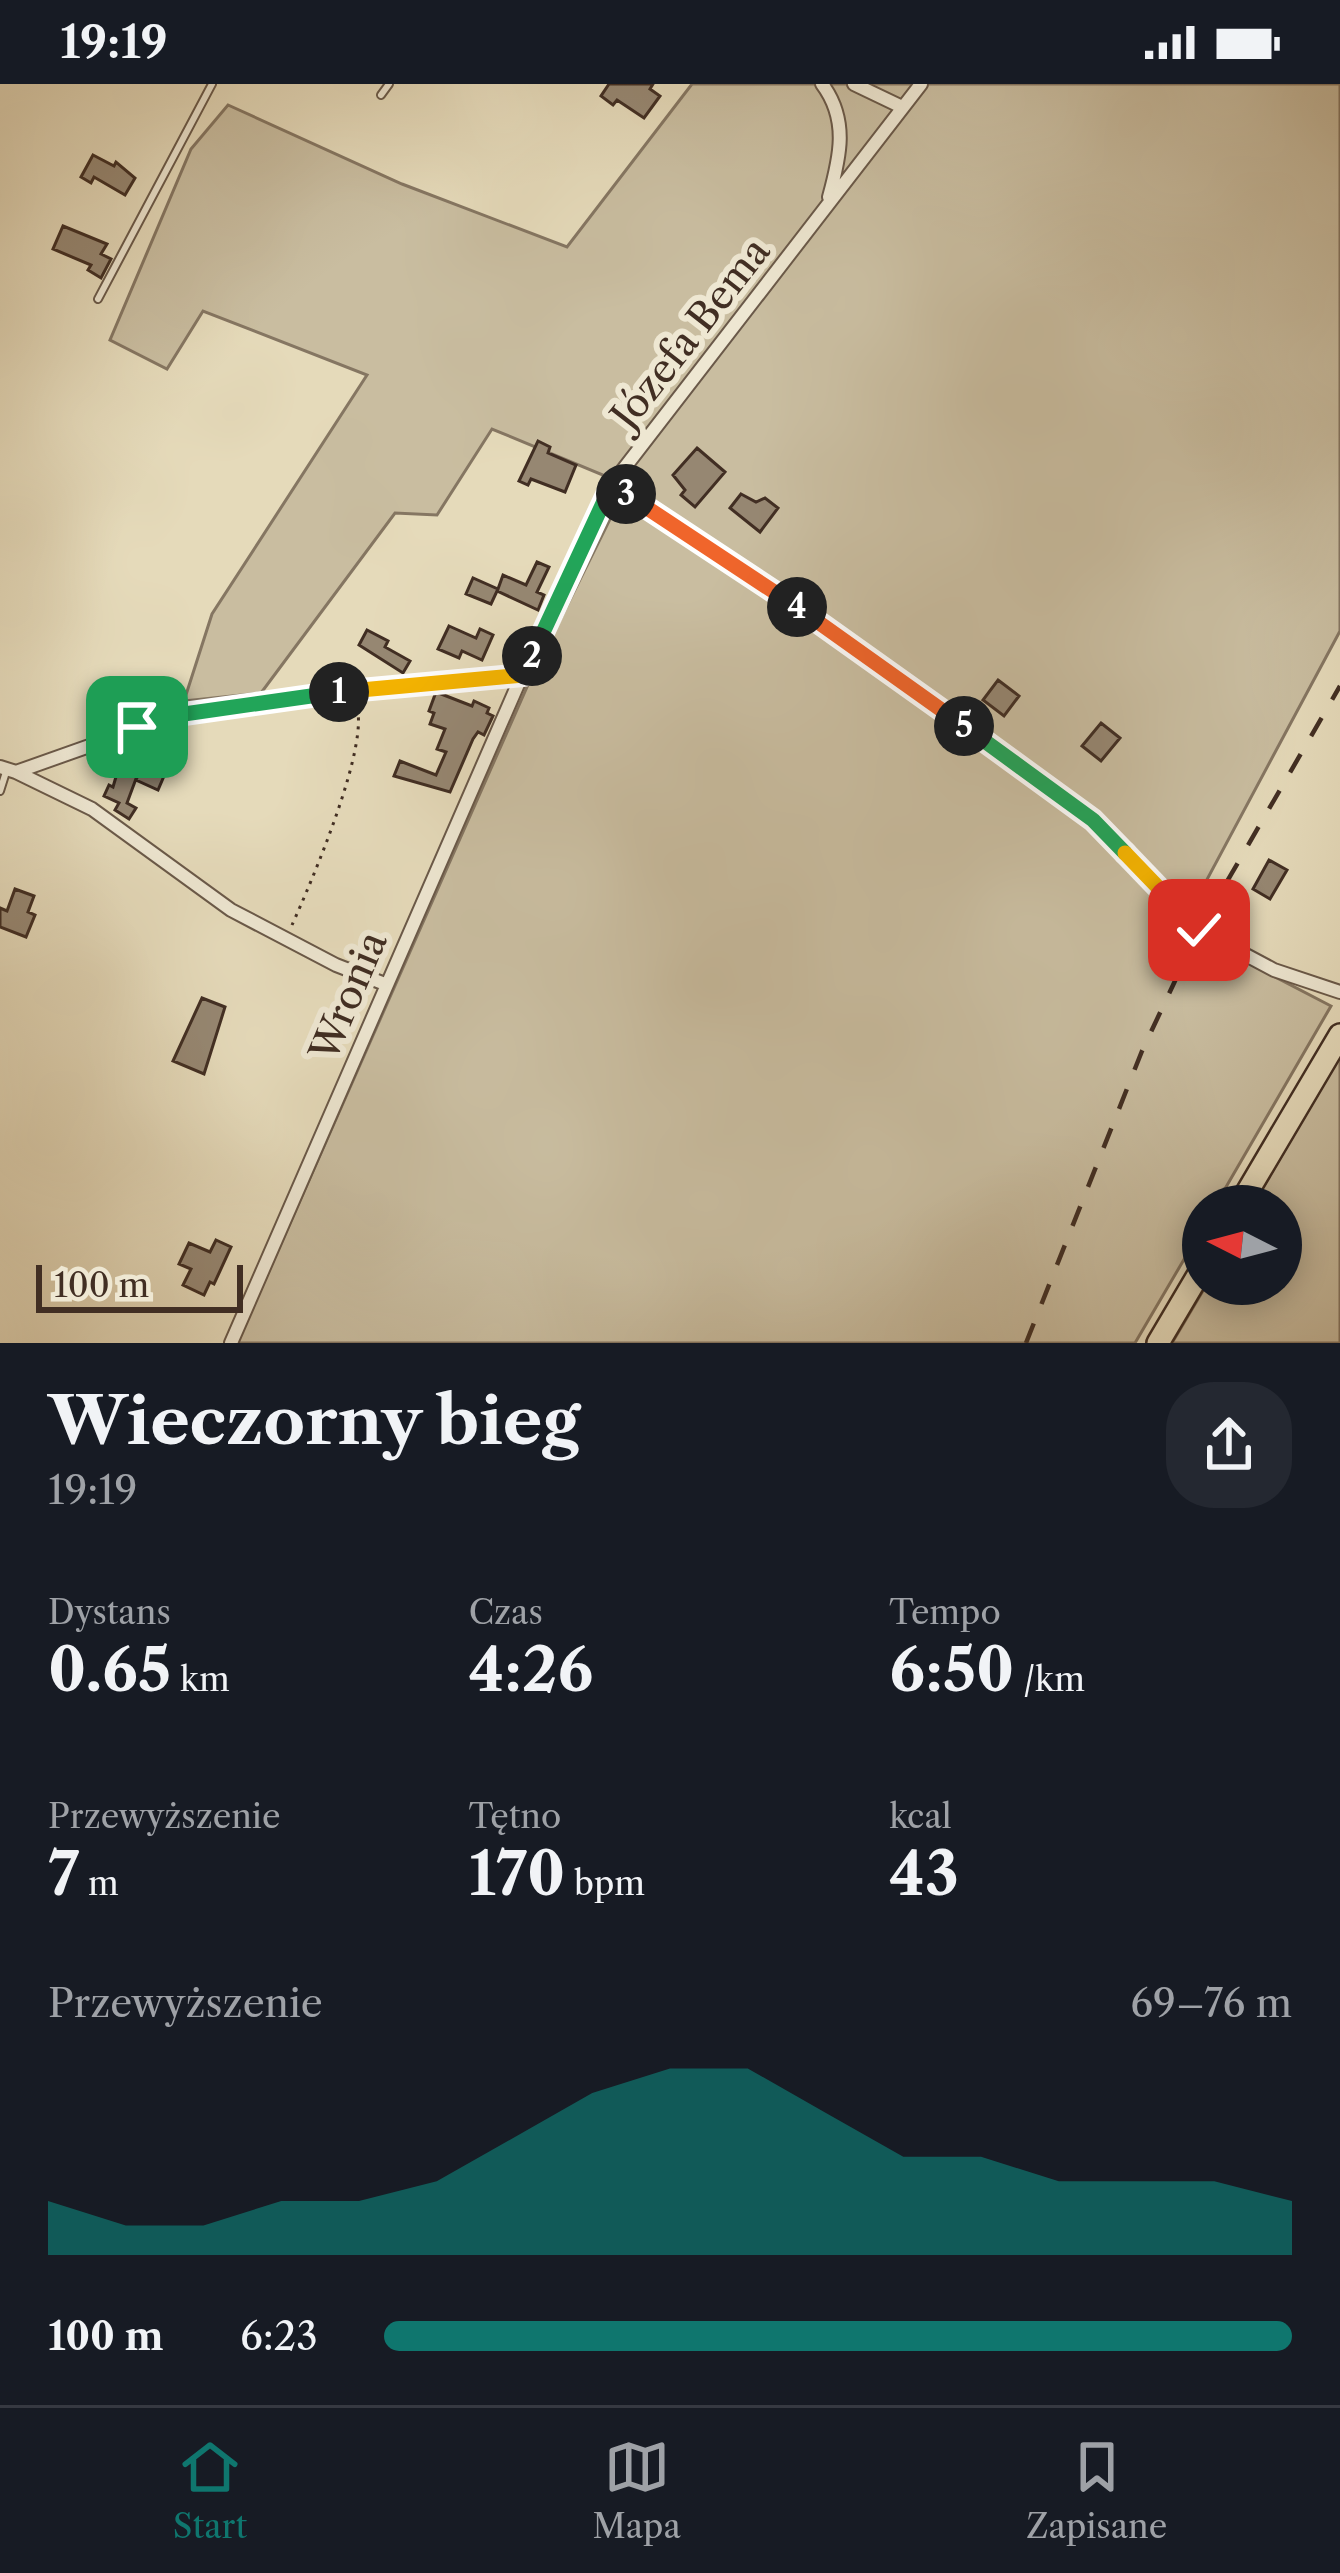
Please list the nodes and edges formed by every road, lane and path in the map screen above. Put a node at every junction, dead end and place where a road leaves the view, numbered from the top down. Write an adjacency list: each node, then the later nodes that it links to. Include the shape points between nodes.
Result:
1 (212, 84): 9 (lane)
2 (389, 84): 6 (lane)
3 (822, 84): 8 (street, via 840,121 842,151)
4 (854, 84): 7 (street)
5 (921, 84): 7 (street, Józefa Bema)
6 (382, 95)
7 (902, 107): 8 (street, Józefa Bema)
8 (826, 206): 10 (street, Józefa Bema)
9 (98, 299)
10 (612, 484): 11 (street, Józefa Bema); 17 (street, via 814,617 1093,820 1199,930 1274,970)
11 (523, 675): 12 (street); 16 (street, Wronia)
12 (347, 691): 13 (street, via 177,715); 15 (path, via 360,707 359,735)
13 (8, 769): 14 (lane); 15 (street, via 92,808 198,888)
14 (0, 791)
15 (285, 939): 16 (street)
16 (385, 984): 21 (street, Wronia)
17 (1340, 992)
18 (1340, 1035): 19 (main road)
19 (1251, 1185)
20 (1182, 1302): 22 (main road)
21 (231, 1343)
22 (1158, 1343)

